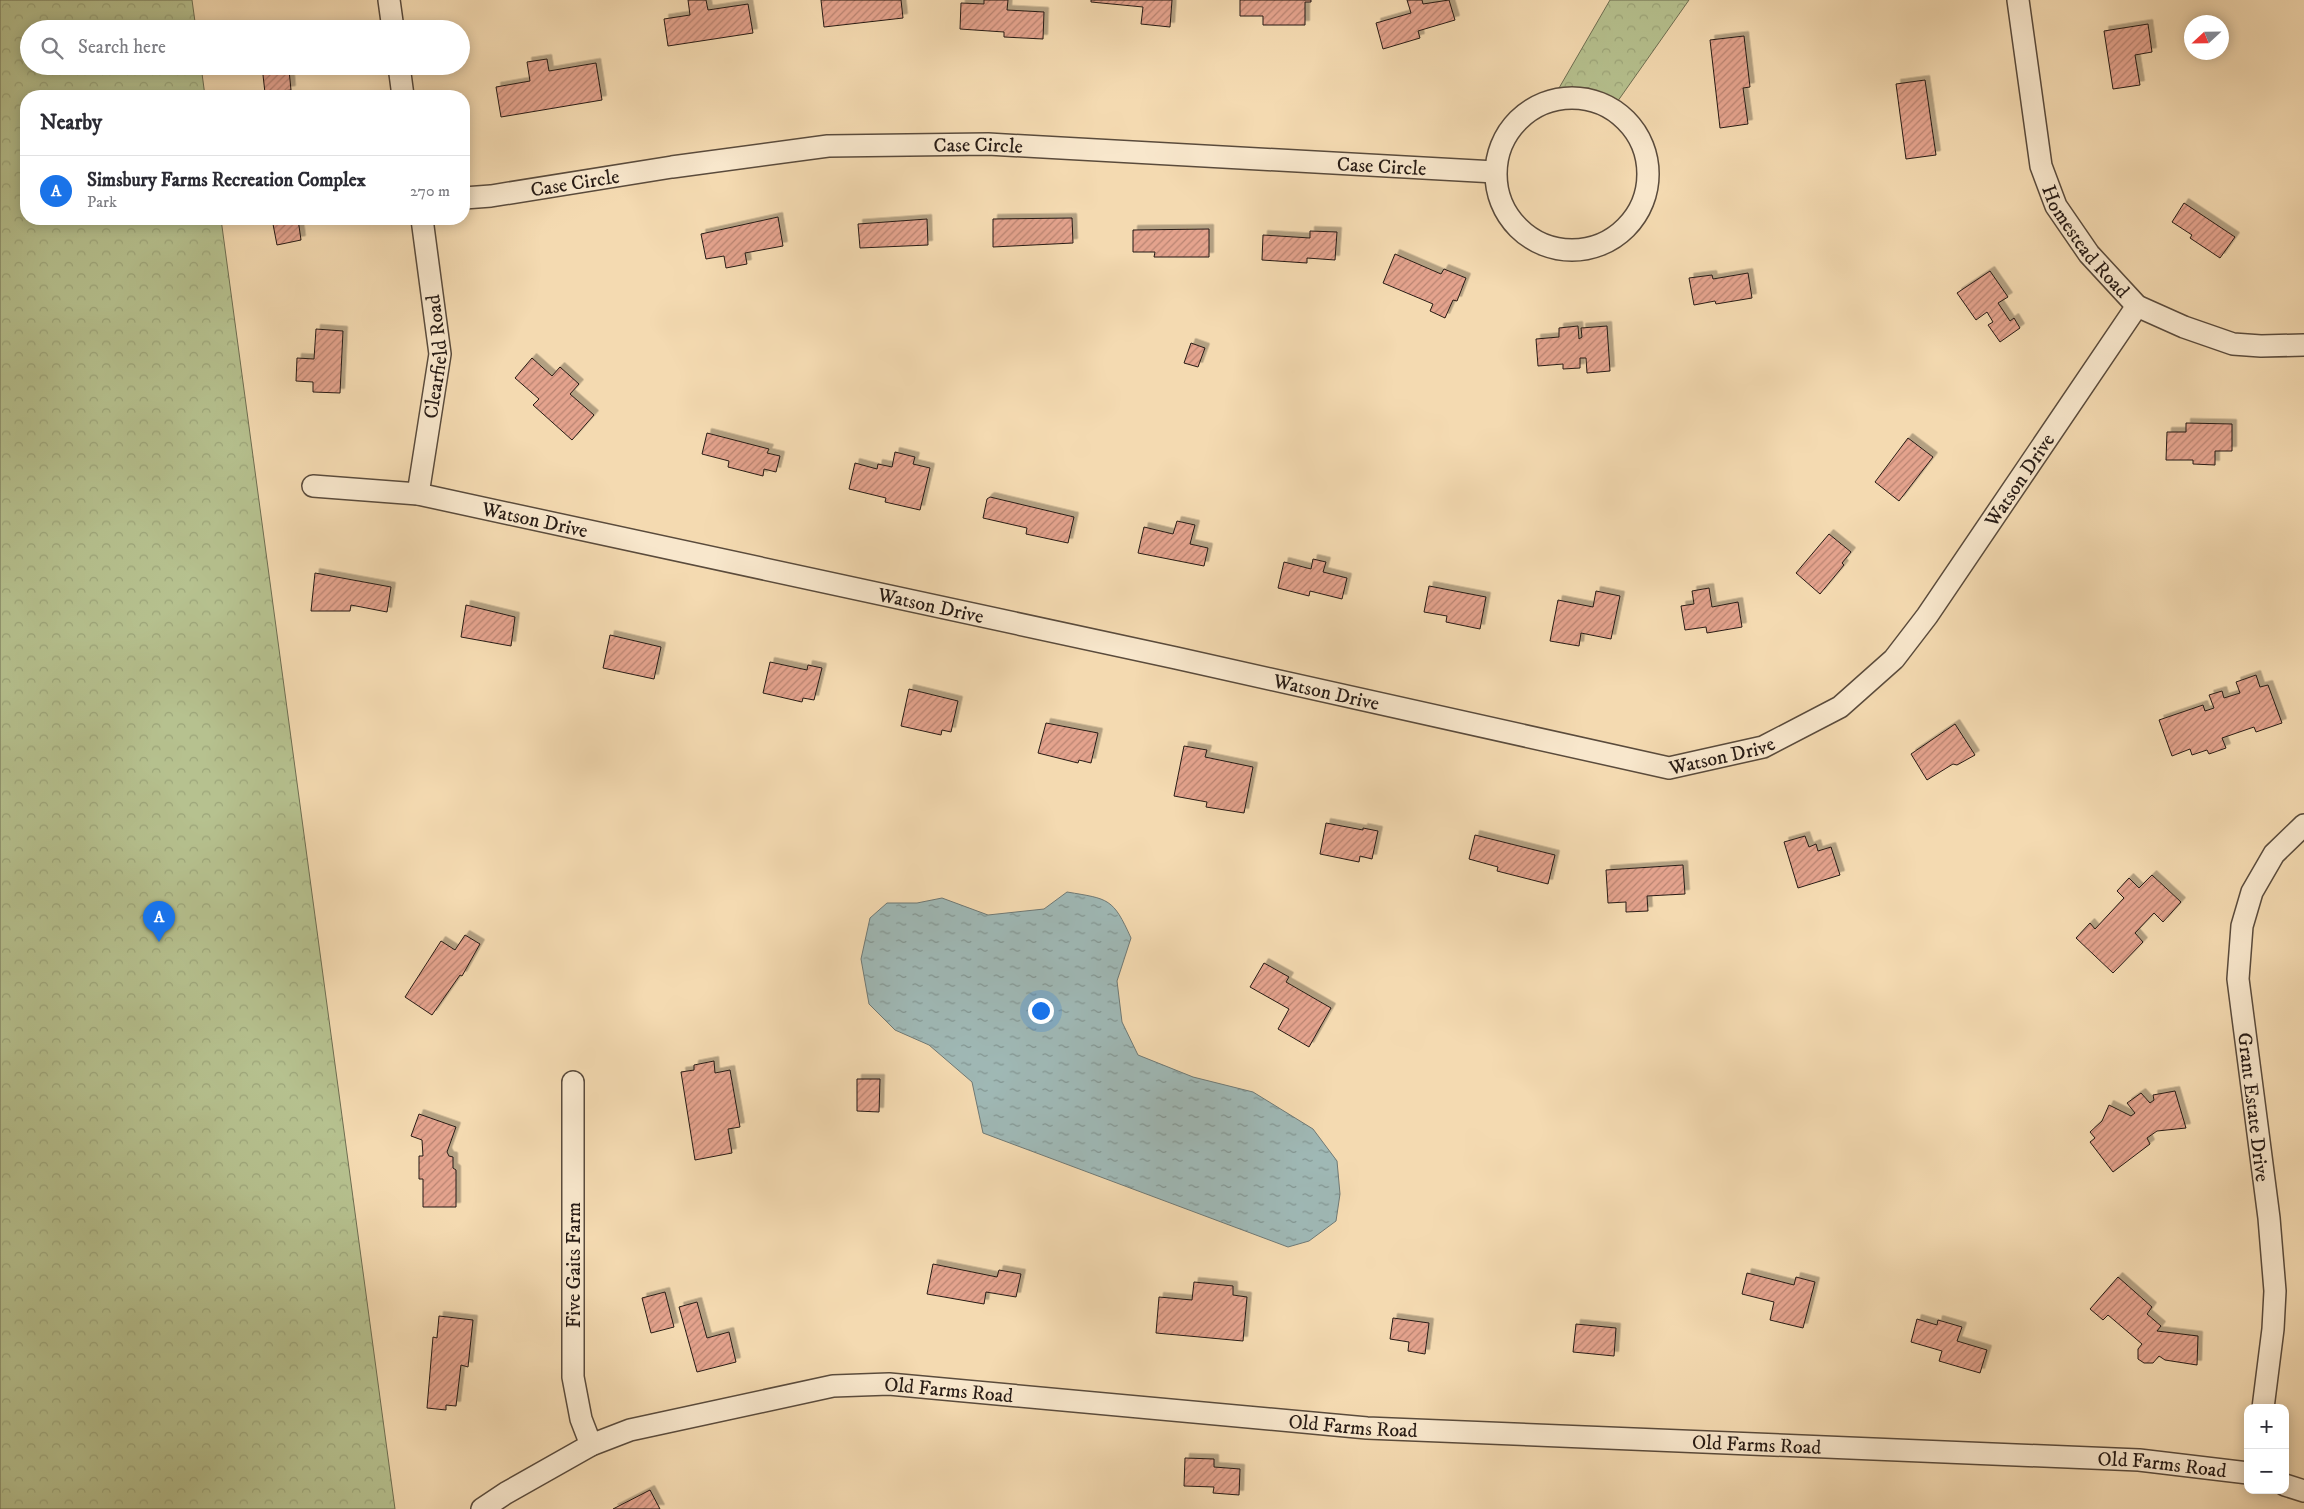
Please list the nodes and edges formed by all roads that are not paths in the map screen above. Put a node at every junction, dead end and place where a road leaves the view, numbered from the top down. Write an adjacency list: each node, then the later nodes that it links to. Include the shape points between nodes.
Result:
1 (389, 0): 3 (street)
2 (2018, 0): 9 (street, Homestead Road, via 2042,166 2056,206 2089,254)
3 (392, 20)
4 (400, 75): 5 (street)
5 (402, 90)
6 (1495, 172): 6 (street, via 1499,198 1511,221 1531,239 1554,249 1580,251 1606,243 1627,228 1642,207 1649,182 1647,156 1637,132 1619,113 1596,101 1573,97 1549,100 1528,111 1511,128 1499,149); 7 (street, Case Circle, via 988,144 828,146)
7 (470, 198)
8 (423, 225): 12 (street, Clearfield Road, via 440,354)
9 (2138, 306): 10 (street, Homestead Road, via 2233,344); 12 (street, Watson Drive, via 1927,616 1894,659 1840,707 1763,746 1669,768)
10 (2304, 345)
11 (313, 486): 12 (street, Watson Drive)
12 (418, 494)
13 (2304, 825): 15 (street, Grant Estate Drive, via 2274,854 2252,892 2242,926 2238,978 2275,1291)
14 (573, 1082): 16 (street, Five Gaits Farm, via 573,1377 581,1419)
15 (2263, 1404)
16 (591, 1445): 17 (street, Old Farms Road, via 630,1430 833,1386 889,1384 1367,1428 2139,1460); 20 (street, Old Farms Road)
17 (2244, 1473)
18 (2289, 1486): 19 (street)
19 (2304, 1491)
20 (482, 1509)

